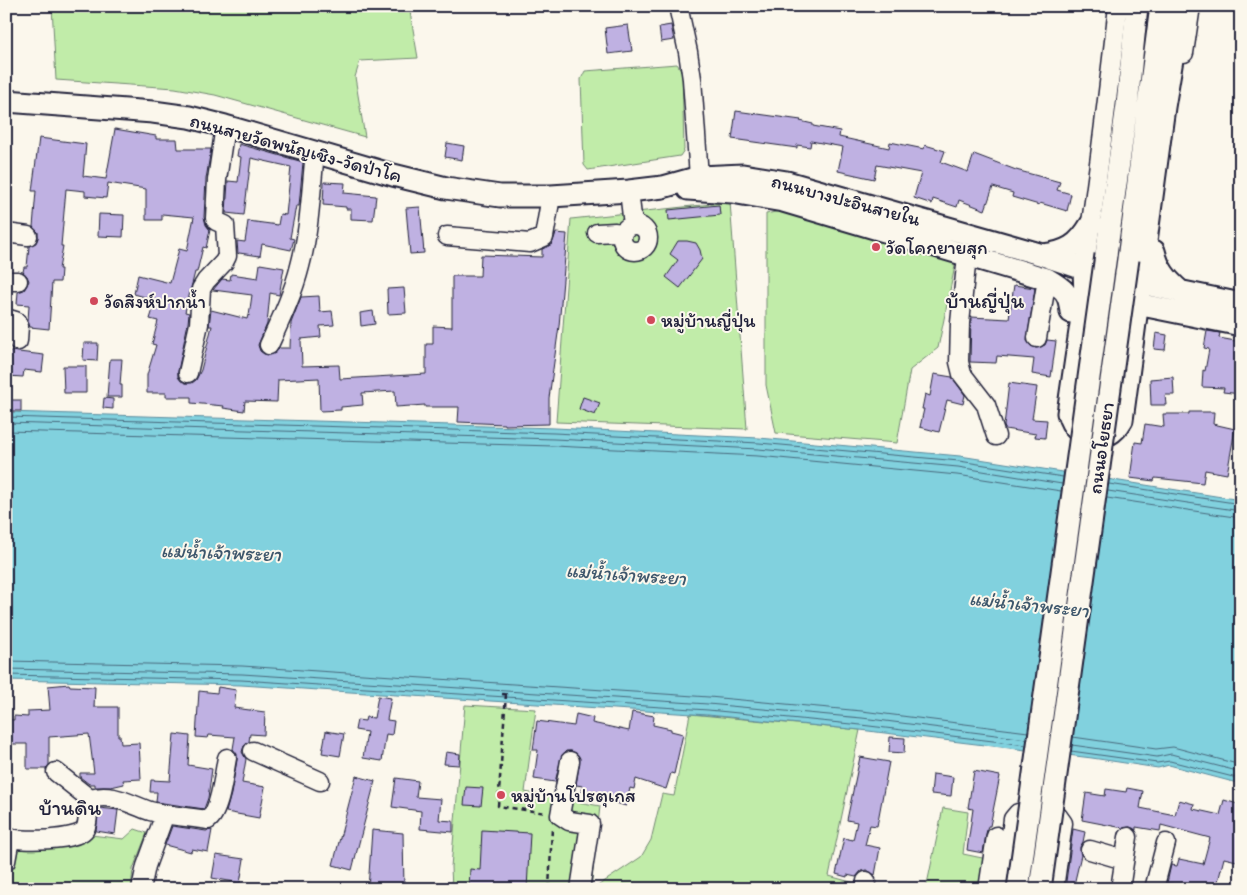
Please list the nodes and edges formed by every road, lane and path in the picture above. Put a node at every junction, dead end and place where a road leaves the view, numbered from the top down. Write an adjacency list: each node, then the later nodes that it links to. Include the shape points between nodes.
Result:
1 (678, 6): 9 (street, via 692,79)
2 (1123, 6): 14 (street, ถนนอโยธยา); 61 (main road, ถนนอโยธยา, bridge, via 1127,105)
3 (1161, 6): 62 (main road, ถนนอโยธยา, bridge)
4 (1181, 6): 24 (main road, ถนนบางปะอินสายใน, via 1166,98)
5 (1191, 6): 19 (street)
6 (6, 100): 7 (main road, ถนนสายวัดพนัญเชิง-วัดป่าโค, via 153,112)
7 (225, 126): 8 (main road, ถนนสายวัดพนัญเชิง-วัดป่าโค); 36 (street, via 215,218 225,225 227,256 201,289 199,324)
8 (315, 152): 13 (main road, ถนนสายวัดพนัญเชิง-วัดป่าโค, via 446,188 500,196); 35 (street, via 300,266 288,304)
9 (699, 177): 10 (main road, ถนนบางปะอินสายใน); 20 (main road, ถนนบางปะอินสายใน, via 743,175 787,182)
10 (662, 187): 11 (main road, ถนนบางปะอินสายใน); 21 (main road, ถนนบางปะอินสายใน, via 732,192 783,201)
11 (630, 191): 12 (main road, ถนนบางปะอินสายใน); 16 (street, via 628,230)
12 (586, 194): 13 (main road, ถนนสายวัดพนัญเชิง-วัดป่าโค)
13 (551, 196): 18 (street, via 544,236 530,243)
14 (1091, 224): 20 (main road, via 1076,244 1055,254); 22 (street, ถนนอโยธยา)
15 (6, 233): 17 (street)
16 (597, 234)
17 (28, 236)
18 (447, 236)
19 (1154, 251): 24 (street); 25 (main road, via 1157,265 1166,280)
20 (1043, 255): 22 (main road, ถนนบางปะอินสายใน)
21 (967, 256): 23 (main road, ถนนบางปะอินสายใน); 37 (street, via 959,362 962,374 986,405)
22 (1084, 269): 27 (main road, ถนนบางปะอินสายใน, via 1085,297 1068,413 1070,422 1083,435 1092,438 1107,435 1122,420); 28 (main road, ถนนบางปะอินสายใน)
23 (1047, 279): 28 (main road, ถนนบางปะอินสายใน, via 1062,287 1070,298); 33 (street)
24 (1145, 284): 25 (main road); 27 (main road, ถนนบางปะอินสายใน)
25 (1180, 291): 26 (main road)
26 (1241, 304)
27 (1142, 305): 29 (main road); 32 (main road, ถนนบางปะอินสายใน)
28 (1071, 312): 32 (main road, ถนนบางปะอินสายใน, via 1057,415 1068,438 1091,449 1116,444 1132,424)
29 (1182, 313): 31 (main road); 32 (main road, via 1154,320)
30 (6, 318): 34 (street, via 16,321 19,326)
31 (1241, 325)
32 (1145, 330)
33 (1037, 338)
34 (18, 341)
35 (269, 345)
36 (188, 373)
37 (996, 436)
38 (502, 694): 39 (path)
39 (506, 694): 40 (path); 48 (path, via 498,806)
40 (511, 695)
41 (253, 751): 45 (street)
42 (227, 758): 47 (street, via 213,817 208,820)
43 (570, 761): 48 (street)
44 (56, 772): 46 (street)
45 (320, 781)
46 (90, 799): 47 (street, via 99,796 118,798); 51 (street, via 86,827 82,833 28,841)
47 (165, 814): 56 (street)
48 (556, 814): 57 (path); 58 (street, via 570,821 590,824)
49 (996, 836): 59 (street)
50 (1128, 837): 54 (street)
51 (8, 838): 55 (street)
52 (1166, 843): 65 (street)
53 (1090, 850): 54 (street)
54 (1124, 860): 64 (street)
55 (6, 862)
56 (141, 889)
57 (549, 889)
58 (580, 889)
59 (988, 889)
60 (1004, 889): 63 (street, via 1014,819 1018,813 1024,812 1058,816 1063,823)
61 (1018, 889)
62 (1040, 889)
63 (1054, 889)
64 (1120, 889)
65 (1154, 889)

